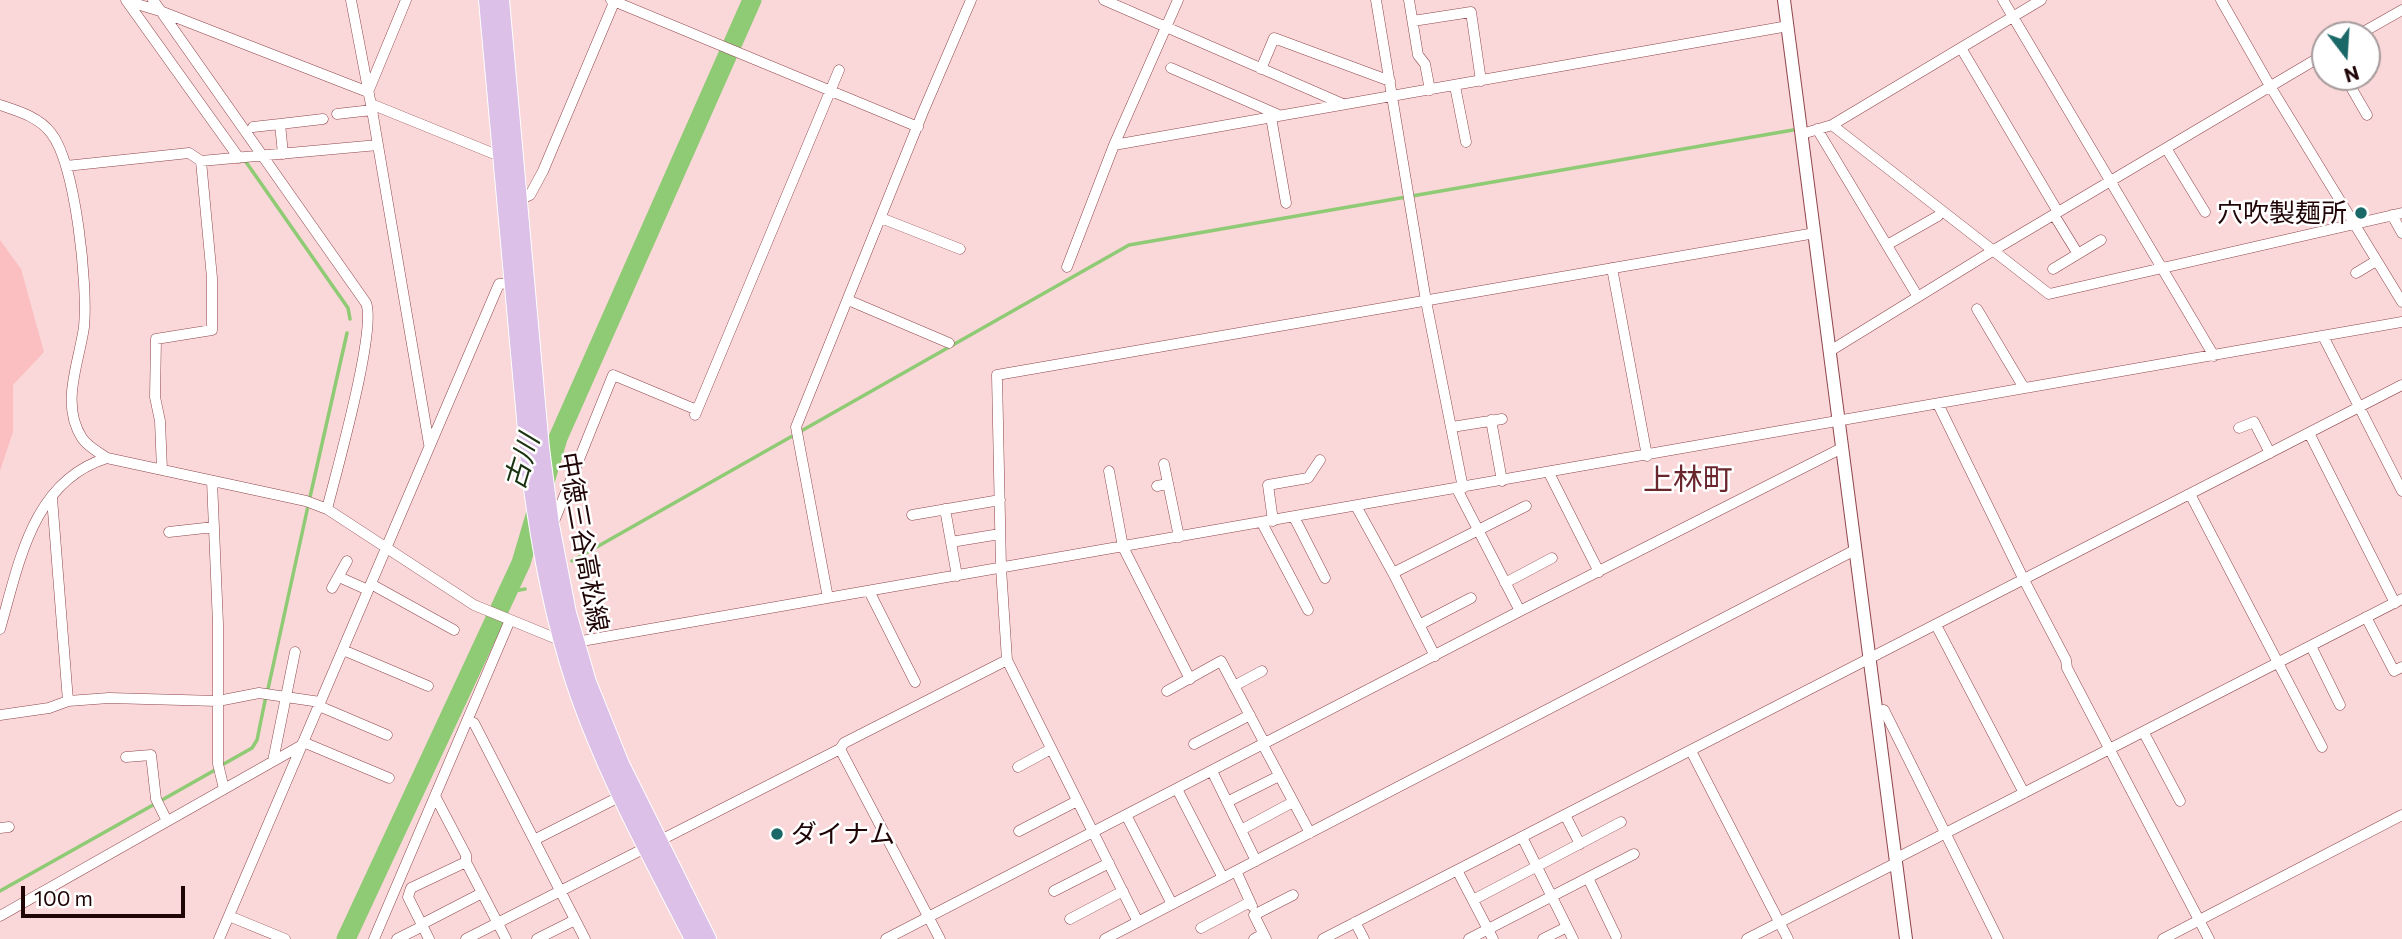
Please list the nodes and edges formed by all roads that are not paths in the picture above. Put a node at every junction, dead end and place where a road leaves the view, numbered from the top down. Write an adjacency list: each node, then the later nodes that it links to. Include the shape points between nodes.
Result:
1 (153, 0): 18 (street)
2 (351, 0): 36 (street)
3 (406, 0): 36 (street)
4 (487, 0): 55 (main road, 中徳三谷高松線)
5 (501, 0): 62 (main road, 中徳三谷高松線)
6 (614, 0): 33 (street); 62 (street, via 544,171 530,195)
7 (971, 0): 45 (street)
8 (1104, 0): 23 (street)
9 (1178, 0): 23 (street)
10 (1376, 0): 29 (street)
11 (1409, 0): 20 (street)
12 (1784, 0): 22 (street)
13 (2003, 0): 19 (street)
14 (2041, 0): 19 (street)
15 (2221, 0): 32 (street)
16 (126, 1): 18 (street); 58 (street)
17 (2402, 10): 21 (street)
18 (160, 11): 36 (street); 57 (street)
19 (2013, 17): 24 (street); 61 (street)
20 (1412, 21): 30 (street, via 1471,12); 34 (street)
21 (2381, 22)
22 (1788, 26): 30 (street); 50 (street)
23 (1166, 28): 27 (street); 53 (street)
24 (1961, 48): 47 (street); 65 (street)
25 (2311, 62): 32 (street)
26 (1171, 68): 42 (street)
27 (1261, 69): 29 (street, via 1274,38); 38 (street)
28 (839, 70): 33 (street)
29 (1390, 81): 37 (street)
30 (1481, 81): 31 (street)
31 (1455, 86): 34 (street); 51 (street)
32 (2270, 86): 54 (street); 69 (street)
33 (831, 89): 45 (street); 127 (street, via 696,413 613,376)
34 (1430, 90): 37 (street)
35 (2353, 91): 43 (street)
36 (368, 92): 40 (street)
37 (1393, 95): 38 (street); 86 (street)
38 (1343, 104): 42 (street)
39 (0, 105): 60 (street, via 41,122 52,134)
40 (371, 107): 41 (street); 52 (street); 55 (street, via 492,153)
41 (337, 114)
42 (1275, 116): 53 (street); 63 (street)
43 (2367, 116)
44 (323, 119): 46 (street)
45 (920, 121): 68 (street)
46 (280, 124): 48 (street); 56 (street)
47 (1832, 125): 49 (street); 75 (street)
48 (253, 127)
49 (1817, 129): 50 (street); 73 (street)
50 (1802, 134): 70 (street)
51 (1466, 142)
52 (378, 145): 56 (street); 102 (street)
53 (1114, 145): 78 (street)
54 (2166, 148): 61 (street); 64 (street)
55 (501, 152): 62 (main road, 中徳三谷高松線)
56 (283, 154): 57 (street)
57 (263, 155): 58 (street); 121 (street, via 370,311 367,342)
58 (239, 158): 59 (street)
59 (201, 161): 60 (street, via 189,153); 109 (street, via 212,330 156,340 155,397)
60 (66, 166): 106 (street, via 84,280 73,415 82,438)
61 (2109, 182): 65 (street); 80 (street)
62 (512, 202): 83 (main road, 中徳三谷高松線)
63 (1286, 203)
64 (2205, 212)
65 (2056, 213): 75 (street); 76 (street)
66 (2397, 214): 69 (street); 71 (street)
67 (1938, 216): 73 (street)
68 (881, 218): 74 (street); 85 (street)
69 (2353, 223): 77 (street); 80 (street)
70 (1815, 233): 79 (street); 92 (street)
71 (2402, 233)
72 (2101, 240): 76 (street)
73 (1887, 245): 84 (street)
74 (961, 249)
75 (1994, 250): 80 (street, via 2049,294); 84 (street)
76 (2078, 254): 81 (street)
77 (2376, 261): 82 (street); 87 (street)
78 (1068, 267)
79 (1612, 268): 86 (street); 105 (street)
80 (2161, 268): 93 (street)
81 (2053, 269)
82 (2356, 273)
83 (520, 283): 102 (street, via 499,284); 127 (main road, 中徳三谷高松線); 160 (main road, 中徳三谷高松線, via 530,474 541,548)
84 (1918, 297): 92 (street)
85 (848, 300): 91 (street); 149 (street, via 796,426)
86 (1426, 301): 99 (street); 118 (street, via 997,375)
87 (2402, 302)
88 (1977, 309): 95 (street)
89 (2402, 323): 90 (street)
90 (2323, 336): 93 (street); 97 (street)
91 (949, 343)
92 (1830, 351): 98 (street)
93 (2214, 356): 95 (street)
94 (2402, 385): 97 (street)
95 (2024, 388): 96 (street)
96 (1938, 404): 98 (street); 144 (street)
97 (2359, 407): 101 (street); 115 (street)
98 (1839, 422): 103 (street); 105 (street)
99 (1452, 427): 113 (street, via 1497,420); 114 (street)
100 (2239, 429): 104 (street, via 2254,422)
101 (2309, 433): 104 (street); 151 (street)
102 (429, 446): 134 (street)
103 (1842, 448): 135 (street); 139 (street)
104 (2270, 453): 116 (street)
105 (1647, 456): 111 (street)
106 (107, 458): 109 (street); 117 (street, via 80,470)
107 (1320, 460): 125 (street, via 1308,478 1268,485)
108 (1164, 464): 131 (street, via 1162,485)
109 (162, 470): 112 (street)
110 (1109, 471): 133 (street)
111 (1549, 473): 113 (street); 139 (street)
112 (212, 481): 121 (street); 126 (street)
113 (1502, 481): 114 (street)
114 (1460, 488): 119 (street); 128 (street)
115 (2402, 491)
116 (2190, 494): 144 (street); 167 (street)
117 (52, 498): 158 (street, via 26,537); 176 (street)
118 (1000, 500): 122 (street); 130 (street)
119 (1356, 506): 124 (street); 140 (street)
120 (1526, 506): 128 (street)
121 (327, 509): 134 (street)
122 (944, 509): 123 (street); 132 (street)
123 (912, 515)
124 (1294, 517): 125 (street); 143 (street)
125 (1267, 522): 131 (street); 152 (street)
126 (214, 527): 129 (street); 177 (street)
127 (551, 528): 160 (main road, 中徳三谷高松線)
128 (1478, 531): 140 (street); 145 (street)
129 (169, 532)
130 (1000, 534): 132 (street); 138 (street)
131 (1179, 537): 133 (street)
132 (951, 542): 141 (street)
133 (1123, 547): 138 (street); 170 (street)
134 (386, 549): 146 (street); 155 (street, via 474,605)
135 (1856, 550): 165 (street); 217 (street)
136 (1552, 558): 145 (street)
137 (346, 561): 142 (street)
138 (1001, 568): 141 (street); 166 (street)
139 (1599, 572): 153 (street)
140 (1393, 573): 156 (street)
141 (957, 576): 148 (street)
142 (339, 577): 146 (street); 147 (street)
143 (1325, 578)
144 (2023, 578): 157 (street); 193 (street)
145 (1505, 583): 153 (street)
146 (370, 587): 159 (street); 162 (street)
147 (332, 588)
148 (869, 591): 149 (street); 171 (street)
149 (828, 598): 160 (street)
150 (1471, 598): 156 (street)
151 (2399, 601): 154 (street)
152 (1308, 610)
153 (1520, 611): 164 (street)
154 (2366, 617): 161 (street); 168 (street, via 2394,671)
155 (507, 619): 160 (street); 203 (street)
156 (1419, 625): 164 (street)
157 (1936, 625): 165 (street); 202 (street)
158 (0, 629)
159 (454, 630)
160 (569, 641): 204 (main road, 中徳三谷高松線, via 587,719); 222 (main road, 中徳三谷高松線)
161 (2311, 646): 167 (street); 179 (street)
162 (343, 650): 172 (street); 178 (street)
163 (295, 652): 175 (street)
164 (1435, 656): 188 (street)
165 (1870, 659): 180 (street); 192 (street)
166 (1007, 660): 190 (street); 191 (street, via 844,743)
167 (2279, 662): 184 (street); 189 (street)
168 (2402, 667)
169 (1262, 671): 173 (street)
170 (1190, 679): 173 (street, via 1221,662); 174 (street)
171 (915, 682)
172 (428, 686)
173 (1234, 686): 182 (street)
174 (1167, 691)
175 (286, 696): 177 (street, via 259,693); 178 (street); 195 (street)
176 (68, 701): 177 (street); 181 (street)
177 (218, 701): 200 (street, via 218,764)
178 (320, 704): 185 (street); 186 (street)
179 (2340, 705)
180 (1876, 711): 218 (street, via 1884,710); 225 (street)
181 (0, 715)
182 (1250, 715): 187 (street); 188 (street)
183 (474, 723): 220 (street)
184 (2144, 733): 193 (street); 206 (street)
185 (387, 735)
186 (303, 743): 195 (street); 199 (street); 244 (street)
187 (1194, 744)
188 (1264, 744): 197 (street); 198 (street)
189 (2322, 747)
190 (1051, 749): 196 (street); 205 (street)
191 (840, 750): 222 (street); 245 (street)
192 (1691, 751): 210 (street); 251 (street)
193 (2109, 751): 202 (street); 248 (street)
194 (126, 757): 212 (street, via 151,755 156,799)
195 (273, 761): 200 (street)
196 (1018, 767)
197 (1212, 771): 201 (street); 207 (street)
198 (1279, 776): 207 (street); 208 (street)
199 (389, 778)
200 (224, 789): 212 (street)
201 (1177, 789): 209 (street); 231 (street)
202 (2024, 793): 218 (street)
203 (435, 796): 226 (street); 261 (street)
204 (621, 796): 220 (street); 222 (main road, 中徳三谷高松線)
205 (1077, 801): 215 (street); 216 (street)
206 (2180, 801)
207 (1227, 802): 214 (street)
208 (1293, 802): 214 (street); 217 (street)
209 (1126, 815): 216 (street); 241 (street)
210 (1565, 815): 219 (street); 221 (street)
211 (2402, 816): 248 (street)
212 (167, 821): 243 (street)
213 (1620, 822): 221 (street)
214 (1241, 830): 224 (street)
215 (1019, 831)
216 (1094, 832): 227 (street); 245 (street)
217 (1310, 833): 224 (street)
218 (1946, 833): 225 (street); 281 (street)
219 (1522, 837): 228 (street); 229 (street)
220 (534, 840): 233 (street)
221 (1580, 844): 228 (street)
222 (653, 845): 233 (street); 268 (main road, 中徳三谷高松線); 269 (main road, 中徳三谷高松線)
223 (1634, 854): 232 (street)
224 (1256, 861): 230 (street)
225 (1896, 861): 251 (street); 280 (street)
226 (466, 862): 236 (street); 253 (street, via 411,888 408,897)
227 (1109, 863): 234 (street); 235 (street)
228 (1537, 867): 238 (street); 239 (street)
229 (1458, 870): 239 (street); 250 (street)
230 (1236, 872): 231 (street); 240 (street)
231 (1223, 878): 241 (street)
232 (1588, 878): 238 (street); 257 (street)
233 (560, 891): 247 (street); 252 (street)
234 (1054, 891)
235 (1123, 891): 246 (street); 249 (street)
236 (482, 893): 252 (street); 253 (street)
237 (1293, 895): 242 (street)
238 (1551, 897): 254 (street); 256 (street)
239 (1473, 900): 256 (street)
240 (1250, 902): 242 (street); 255 (street)
241 (1172, 904): 249 (street)
242 (1256, 914): 258 (street)
243 (0, 916)
244 (229, 916): 259 (street); 260 (street)
245 (928, 917): 270 (street); 271 (street)
246 (1070, 919)
247 (575, 920): 266 (street); 267 (street)
248 (2200, 921): 282 (street); 283 (street)
249 (1138, 922): 272 (street)
250 (1355, 922): 273 (street); 274 (street)
251 (1780, 922): 278 (street); 279 (street)
252 (498, 923): 264 (street); 265 (street)
253 (422, 925): 262 (street); 263 (street)
254 (1567, 927): 276 (street); 277 (street)
255 (1201, 928)
256 (1491, 934): 275 (street)
257 (1616, 936)
258 (1261, 937)
259 (219, 939)
260 (285, 939)
261 (374, 939)
262 (397, 939)
263 (429, 939)
264 (466, 939)
265 (506, 939)
266 (537, 939)
267 (585, 939)
268 (693, 939)
269 (708, 939)
270 (886, 939)
271 (940, 939)
272 (1105, 939)
273 (1323, 939)
274 (1364, 939)
275 (1469, 939)
276 (1543, 939)
277 (1573, 939)
278 (1747, 939)
279 (1788, 939)
280 (1906, 939)
281 (1998, 939)
282 (2163, 939)
283 (2209, 939)

